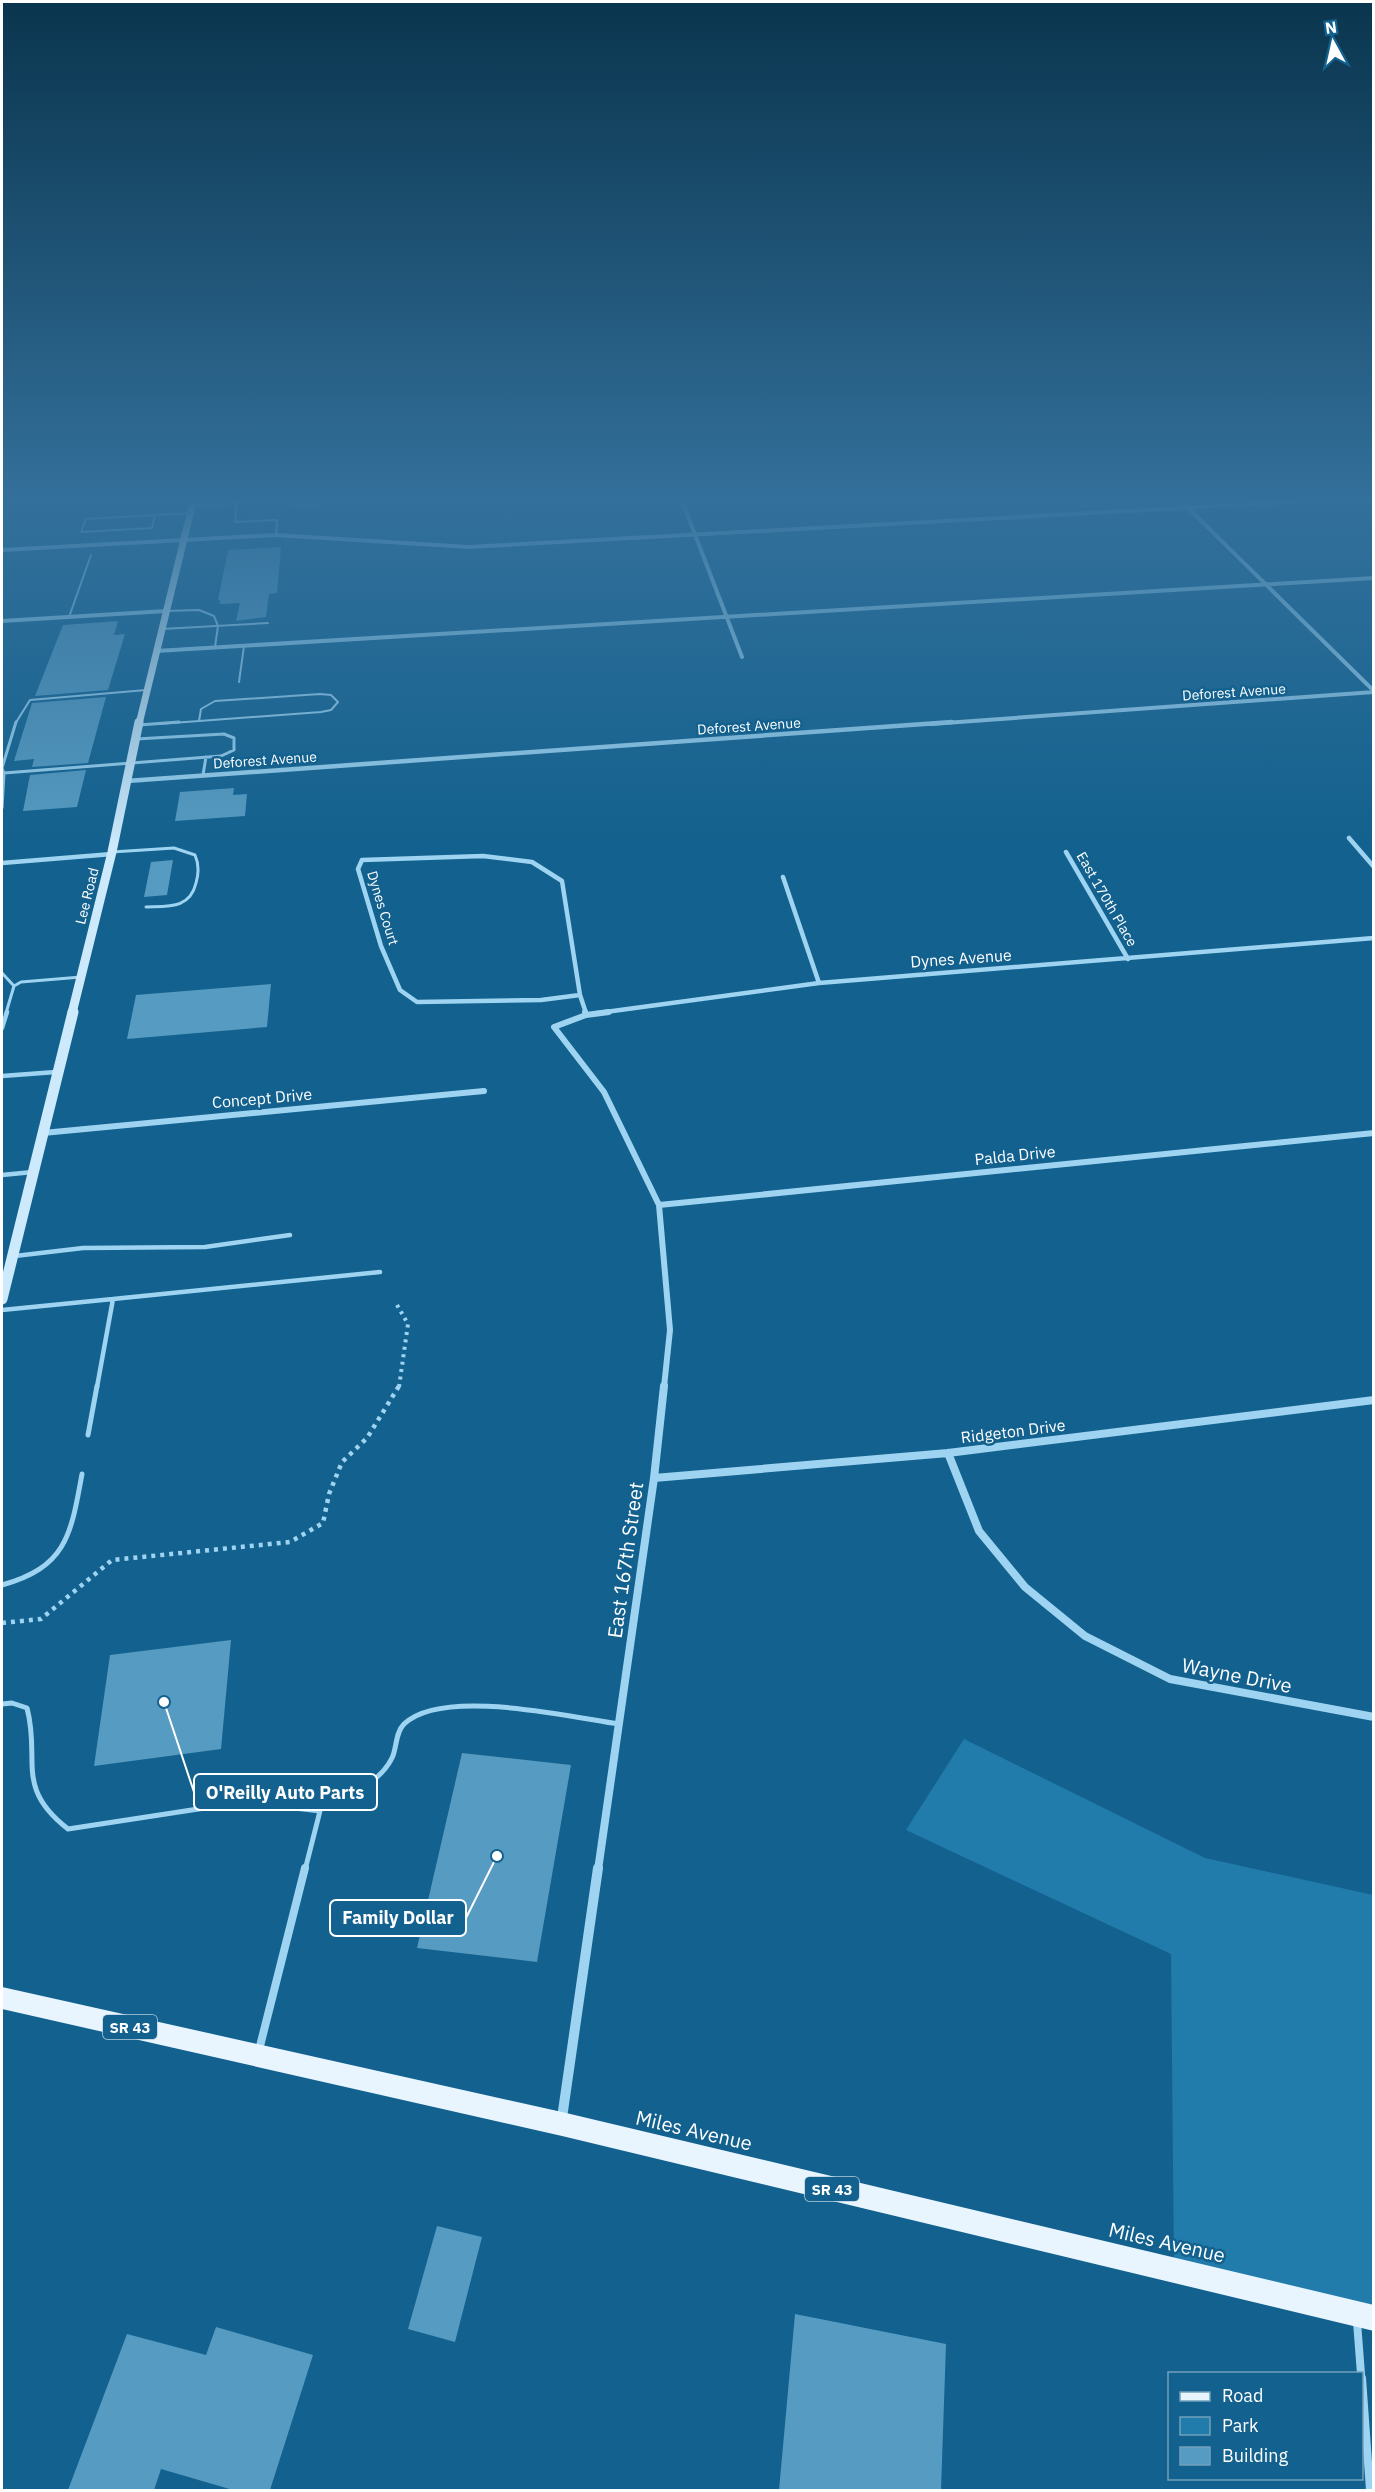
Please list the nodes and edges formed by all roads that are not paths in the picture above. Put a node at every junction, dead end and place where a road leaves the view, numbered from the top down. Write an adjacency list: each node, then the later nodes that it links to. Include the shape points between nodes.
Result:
1 (113, 614): 6 (street)
2 (165, 614): 11 (main road, Lee Road)
3 (211, 614): 10 (lane)
4 (773, 614): 7 (street)
5 (1296, 614): 18 (street)
6 (69, 617): 8 (street)
7 (727, 617): 12 (street); 15 (street)
8 (2, 621)
9 (268, 623): 10 (lane)
10 (218, 626): 11 (lane); 13 (lane)
11 (162, 629): 14 (main road, Lee Road)
12 (244, 646): 13 (street); 16 (lane)
13 (215, 647): 14 (street)
14 (156, 651): 17 (main road, Lee Road)
15 (742, 657)
16 (239, 682)
17 (147, 690): 20 (main road, Lee Road); 24 (lane, via 30,700 10,738)
18 (1374, 692): 25 (street, Deforest Avenue)
19 (199, 721): 19 (lane, via 331,710 339,702 331,694 215,701 201,709); 20 (lane)
20 (139, 726): 21 (main road, Lee Road)
21 (136, 739): 22 (lane, via 224,734 234,738 234,750); 23 (main road, Lee Road)
22 (206, 757): 23 (lane); 25 (lane)
23 (131, 762): 24 (lane); 26 (main road, Lee Road)
24 (4, 773): 27 (lane)
25 (203, 775): 26 (street, Deforest Avenue)
26 (127, 781): 30 (main road, Lee Road)
27 (2, 808)
28 (1349, 838): 32 (street)
29 (1066, 852): 36 (street, East 170th Place)
30 (112, 853): 31 (street); 34 (lane, via 168,848 190,850 196,855 199,862 193,892 187,900 177,905); 38 (main road, Lee Road)
31 (2, 863)
32 (1374, 867)
33 (783, 877): 39 (street)
34 (146, 907)
35 (1374, 938): 36 (street, Dynes Avenue)
36 (1128, 959): 39 (street, Dynes Avenue)
37 (2, 973): 40 (lane)
38 (81, 977): 40 (lane, via 21,982); 45 (main road, Lee Road)
39 (819, 983): 42 (street, Dynes Avenue)
40 (14, 986): 44 (lane)
41 (579, 994): 41 (street, Dynes Court, via 562,881 532,862 483,856 362,860 358,869 381,946 400,990 417,1002 541,1000); 42 (street, Dynes Court)
42 (586, 1015): 43 (street, Dynes Avenue)
43 (554, 1027): 52 (street, East 167th Street, via 604,1092)
44 (2, 1028)
45 (58, 1072): 46 (lane); 48 (main road, Lee Road)
46 (2, 1076)
47 (484, 1091): 48 (street, Concept Drive)
48 (42, 1133): 50 (main road, Lee Road)
49 (1374, 1133): 52 (street, Palda Drive)
50 (33, 1172): 51 (lane); 54 (main road, Lee Road)
51 (2, 1175)
52 (659, 1204): 63 (street, East 167th Street, via 670,1330)
53 (290, 1235): 54 (lane, via 205,1247 83,1248)
54 (12, 1257): 56 (main road, Lee Road)
55 (380, 1272): 57 (lane)
56 (2, 1297)
57 (113, 1299): 58 (lane); 60 (lane)
58 (2, 1310)
59 (1374, 1400): 61 (street, Ridgeton Drive)
60 (88, 1435)
61 (948, 1453): 63 (street, Ridgeton Drive); 66 (street, Wayne Drive, via 979,1531 1025,1587 1085,1636 1170,1679)
62 (82, 1474): 64 (lane, via 66,1544 56,1558 24,1581)
63 (654, 1478): 67 (street, East 167th Street)
64 (2, 1585)
65 (2, 1704): 68 (lane, via 27,1708 33,1728 30,1766 43,1805 54,1820 68,1829 244,1802)
66 (1374, 1717)
67 (619, 1724): 68 (lane, via 472,1704 418,1711 402,1726 391,1762 353,1795); 71 (street, East 167th Street)
68 (314, 1810): 70 (lane, via 320,1810)
69 (2, 1998): 70 (main road, Miles Avenue / SR 43)
70 (258, 2056): 71 (main road, Miles Avenue / SR 43)
71 (562, 2124): 72 (main road, Miles Avenue / SR 43)
72 (1365, 2316): 73 (lane)
73 (1361, 2372)
74 (1363, 2392): 75 (lane)
75 (1370, 2490)

